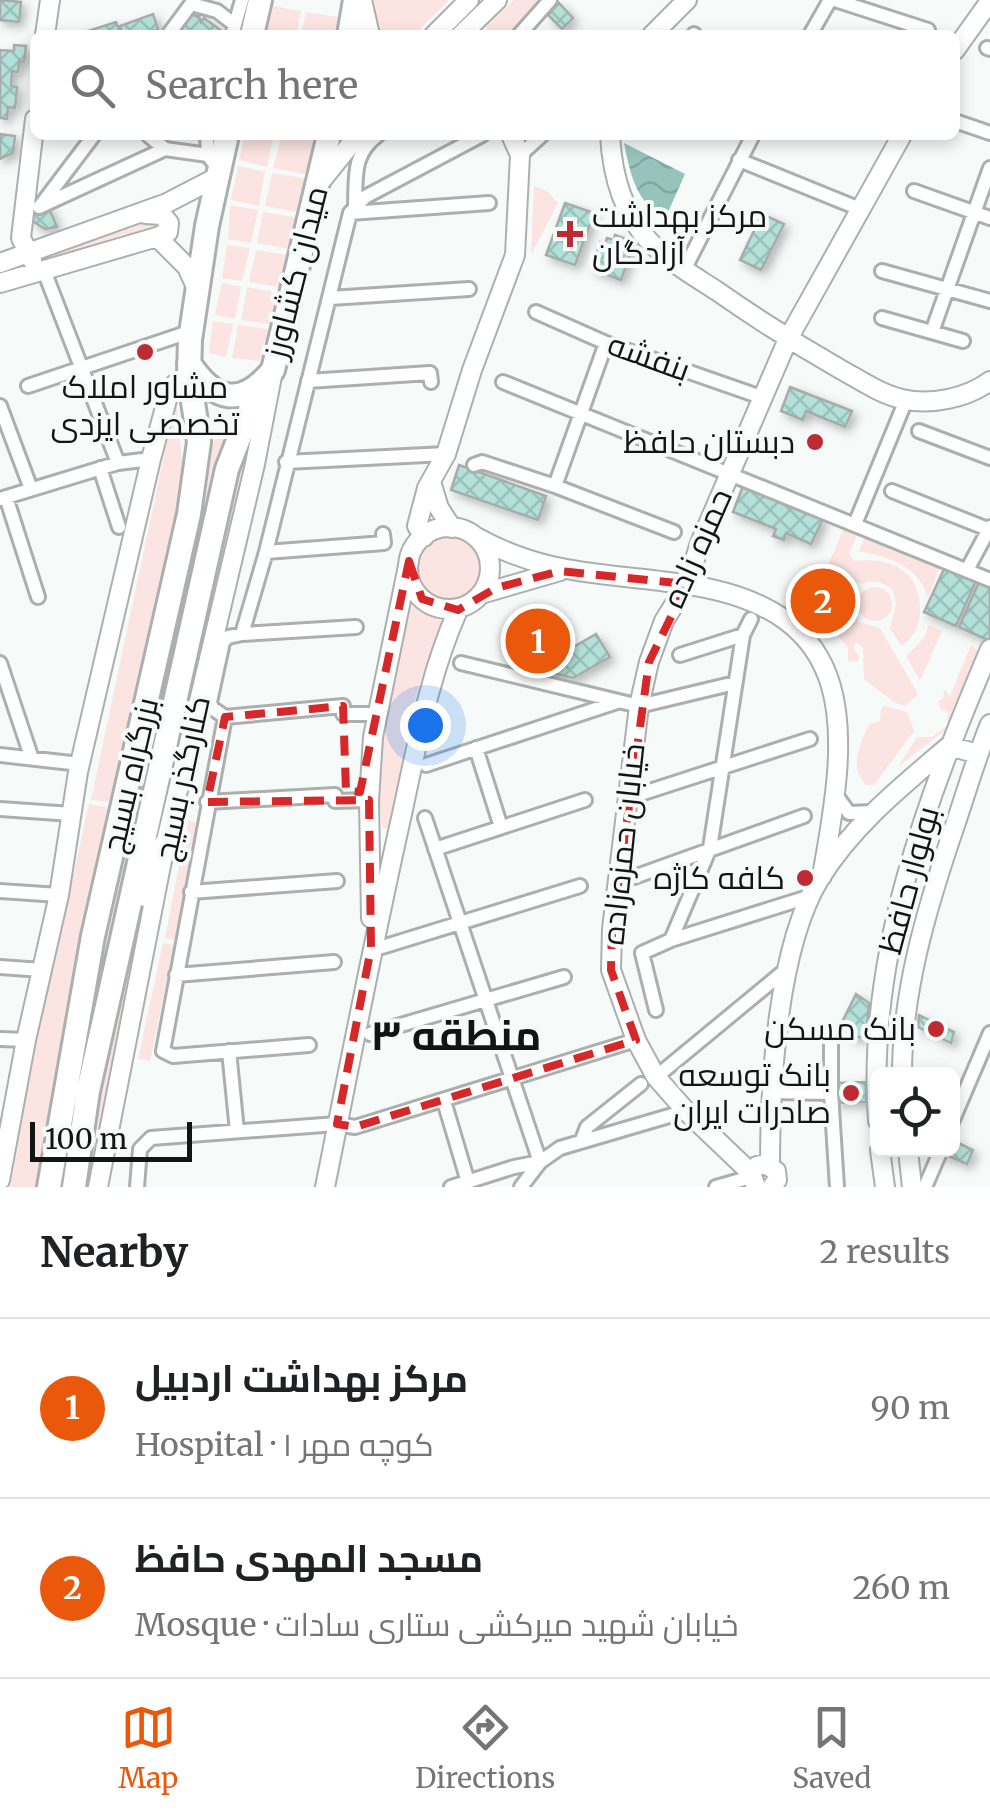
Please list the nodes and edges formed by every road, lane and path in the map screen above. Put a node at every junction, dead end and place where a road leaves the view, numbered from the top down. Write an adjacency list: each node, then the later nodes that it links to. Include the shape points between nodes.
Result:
1 (50, 0): 13 (street)
2 (242, 0): 16 (street)
3 (260, 0): 17 (highway)
4 (359, 0): 18 (highway); 19 (street)
5 (469, 0): 20 (street)
6 (496, 0): 12 (street)
7 (550, 0): 21 (street)
8 (687, 0): 22 (street)
9 (832, 0): 23 (street); 24 (street)
10 (990, 0): 25 (street)
11 (192, 2): 14 (street); 15 (street, via 217,11)
12 (480, 26)
13 (46, 30)
14 (172, 30)
15 (238, 30)
16 (240, 30)
17 (241, 30)
18 (350, 30)
19 (366, 30)
20 (439, 30)
21 (523, 30)
22 (657, 30)
23 (813, 30)
24 (928, 30)
25 (960, 43)
26 (960, 124): 27 (street)
27 (990, 133)
28 (34, 140): 50 (street)
29 (90, 140): 50 (street)
30 (155, 140): 42 (street)
31 (208, 140): 45 (street)
32 (225, 140): 45 (highway)
33 (328, 140): 47 (highway, میدان کشاورز)
34 (353, 140): 47 (street)
35 (373, 140): 52 (street, via 356,162)
36 (473, 140): 52 (street)
37 (513, 140): 43 (street)
38 (536, 140): 43 (street)
39 (610, 140): 60 (street, via 614,175 633,220)
40 (750, 140): 44 (street)
41 (899, 140): 51 (street, حمزه زاده)
42 (165, 148): 45 (street); 50 (street)
43 (520, 155): 90 (street, via 515,255)
44 (739, 160): 51 (street); 60 (street)
45 (214, 167): 54 (street, via 166,204); 65 (highway)
46 (990, 168): 53 (street)
47 (319, 184): 77 (highway, میدان کشاورز)
48 (914, 191): 53 (street)
49 (489, 202): 52 (street)
50 (32, 208): 57 (street, via 20,238)
51 (860, 209): 72 (street, حمزه زاده)
52 (352, 210): 66 (street)
53 (974, 212): 55 (street); 64 (street)
54 (139, 214): 56 (street, via 166,219 168,232); 57 (street)
55 (990, 218)
56 (157, 238): 59 (street); 65 (street, via 188,266)
57 (28, 253): 58 (street); 59 (street)
58 (0, 263)
59 (43, 268): 62 (street); 75 (street)
60 (684, 270): 72 (street)
61 (882, 271): 64 (street)
62 (0, 283)
63 (469, 289): 66 (street)
64 (948, 289): 67 (street); 71 (street)
65 (197, 290): 70 (highway)
66 (330, 298): 78 (street)
67 (990, 301)
68 (536, 312): 74 (street, بنفشه)
69 (882, 318): 71 (street)
70 (192, 330): 75 (street); 76 (highway)
71 (932, 332): 73 (street)
72 (788, 340): 83 (street, حمزه زاده); 84 (street)
73 (963, 341)
74 (606, 343): 83 (street, بنفشه); 86 (street)
75 (81, 368): 82 (street); 94 (street)
76 (189, 369): 77 (highway, میدان کشاورز, via 227,396 244,394); 88 (highway, بزرگراه بسیج); 91 (street, via 168,396)
77 (266, 378): 89 (highway, بزرگراه بسیج); 154 (street, کنارگذر بسیج, via 255,464)
78 (308, 381): 80 (street, via 430,373); 93 (street)
79 (990, 381): 84 (street, via 952,398)
80 (431, 382)
81 (502, 382): 86 (street)
82 (28, 386)
83 (764, 398): 97 (street, حمزه زاده)
84 (906, 400): 103 (street)
85 (0, 406): 100 (street)
86 (583, 413): 97 (street); 99 (street)
87 (919, 432): 92 (street)
88 (199, 442): 89 (highway, via 223,428); 206 (highway, بزرگراه بسیج, via 189,514 92,936)
89 (234, 444): 188 (highway, بزرگراه بسیج)
90 (446, 454): 93 (street); 98 (street)
91 (152, 458): 94 (street); 140 (street)
92 (990, 458)
93 (286, 462): 111 (street)
94 (118, 463): 96 (street)
95 (474, 465): 99 (street)
96 (100, 468): 100 (street); 104 (street)
97 (730, 473): 103 (street); 116 (street, حمزه زاده)
98 (432, 485): 105 (street); 109 (street, via 417,526)
99 (555, 486): 107 (street)
100 (31, 489): 102 (street)
101 (892, 490): 106 (street)
102 (3, 498): 118 (street)
103 (855, 524): 114 (street)
104 (119, 527)
105 (452, 528): 109 (street); 110 (street)
106 (989, 529): 114 (street)
107 (674, 532)
108 (383, 534): 111 (street, via 384,543)
109 (424, 537): 112 (street)
110 (476, 537): 113 (street); 117 (street, via 489,559)
111 (266, 552): 122 (street)
112 (409, 561): 119 (street, via 422,599); 131 (street)
113 (560, 570): 116 (street); 117 (street)
114 (968, 570): 115 (street)
115 (990, 580)
116 (688, 584): 130 (street, حمزه زاده, via 664,621); 143 (street, via 762,605 797,627 824,663 837,713)
117 (481, 594): 119 (street)
118 (38, 597)
119 (458, 610): 167 (street, via 423,714)
120 (751, 619): 123 (street)
121 (356, 627): 122 (street)
122 (242, 634): 132 (street, via 223,642 210,702)
123 (743, 635): 125 (street); 128 (street)
124 (990, 648): 135 (street, بولوار حافظ)
125 (680, 655)
126 (0, 663): 138 (street)
127 (461, 663): 129 (street)
128 (735, 683): 130 (street); 142 (street)
129 (619, 701): 130 (street); 136 (street)
130 (639, 706): 144 (street, خیابان حمزه‌زاده)
131 (378, 714): 132 (street, via 343,714 343,706); 145 (street)
132 (224, 716): 147 (street)
133 (990, 724): 139 (street, بولوار حافظ)
134 (810, 739): 142 (street)
135 (949, 746): 139 (street); 149 (street); 184 (street, بولوار حافظ, via 888,949)
136 (476, 748): 141 (street); 153 (street)
137 (0, 755): 138 (street)
138 (31, 756): 140 (street)
139 (984, 756): 185 (street, بولوار حافظ, via 926,915)
140 (80, 764): 150 (street)
141 (426, 766)
142 (722, 766): 144 (street); 155 (street)
143 (836, 794): 149 (street, via 849,813); 157 (street)
144 (628, 798): 180 (street, خیابان حمزه‌زاده, via 610,970)
145 (369, 800): 147 (street, via 335,801 335,794); 167 (street)
146 (584, 800): 153 (street)
147 (207, 802): 162 (street)
148 (0, 808): 150 (street)
149 (872, 812): 157 (street)
150 (72, 814): 163 (street)
151 (804, 816): 155 (street)
152 (424, 818): 156 (street)
153 (501, 828): 156 (street)
154 (165, 846): 188 (highway, via 148,883); 208 (street, کنارگذر بسیج)
155 (710, 848): 158 (street); 166 (street)
156 (435, 849): 165 (street)
157 (822, 876): 164 (street)
158 (634, 877)
159 (337, 881): 162 (street)
160 (580, 886): 165 (street)
161 (0, 891): 163 (street)
162 (191, 892): 172 (street)
163 (59, 895): 171 (street)
164 (810, 896): 166 (street); 170 (street)
165 (460, 924): 167 (street); 174 (street)
166 (670, 940): 175 (street, via 642,954)
167 (377, 948): 194 (street)
168 (334, 962): 172 (street)
169 (0, 967): 171 (street)
170 (788, 968): 187 (street); 189 (street)
171 (42, 970): 179 (street)
172 (176, 975): 183 (street, via 163,1051)
173 (564, 977): 174 (street)
174 (485, 1000): 177 (street); 186 (street)
175 (656, 1010)
176 (990, 1033): 192 (street)
177 (370, 1034)
178 (0, 1039): 179 (street)
179 (26, 1040): 197 (street)
180 (636, 1040): 186 (street); 187 (street, خیابان حمزه‌زاده)
181 (309, 1045): 183 (street)
182 (830, 1045): 190 (street)
183 (229, 1051): 195 (street)
184 (876, 1067)
185 (902, 1067)
186 (512, 1079): 191 (street); 201 (street)
187 (649, 1080): 193 (street, خیابان حمزه‌زاده); 196 (street, via 587,1126)
188 (88, 1090): 207 (highway, بزرگراه بسیج)
189 (770, 1092): 190 (street); 204 (street)
190 (831, 1093): 214 (street)
191 (444, 1100): 194 (street, via 355,1127); 205 (street)
192 (960, 1103)
193 (686, 1111): 196 (street); 202 (street, خیابان حمزه‌زاده)
194 (338, 1124): 195 (street); 210 (street)
195 (238, 1131): 209 (street, via 152,1138 143,1143)
196 (582, 1140): 201 (street)
197 (2, 1146): 203 (street)
198 (881, 1157): 215 (street)
199 (909, 1157): 216 (street)
200 (938, 1157): 217 (street)
201 (540, 1162): 205 (street); 212 (street)
202 (753, 1179): 204 (street, via 761,1164); 213 (street)
203 (0, 1180)
204 (776, 1180)
205 (468, 1182): 211 (street)
206 (49, 1187)
207 (74, 1187)
208 (98, 1187)
209 (137, 1187)
210 (325, 1187)
211 (451, 1187)
212 (521, 1187)
213 (716, 1187)
214 (837, 1187)
215 (884, 1187)
216 (912, 1187)
217 (925, 1187)

